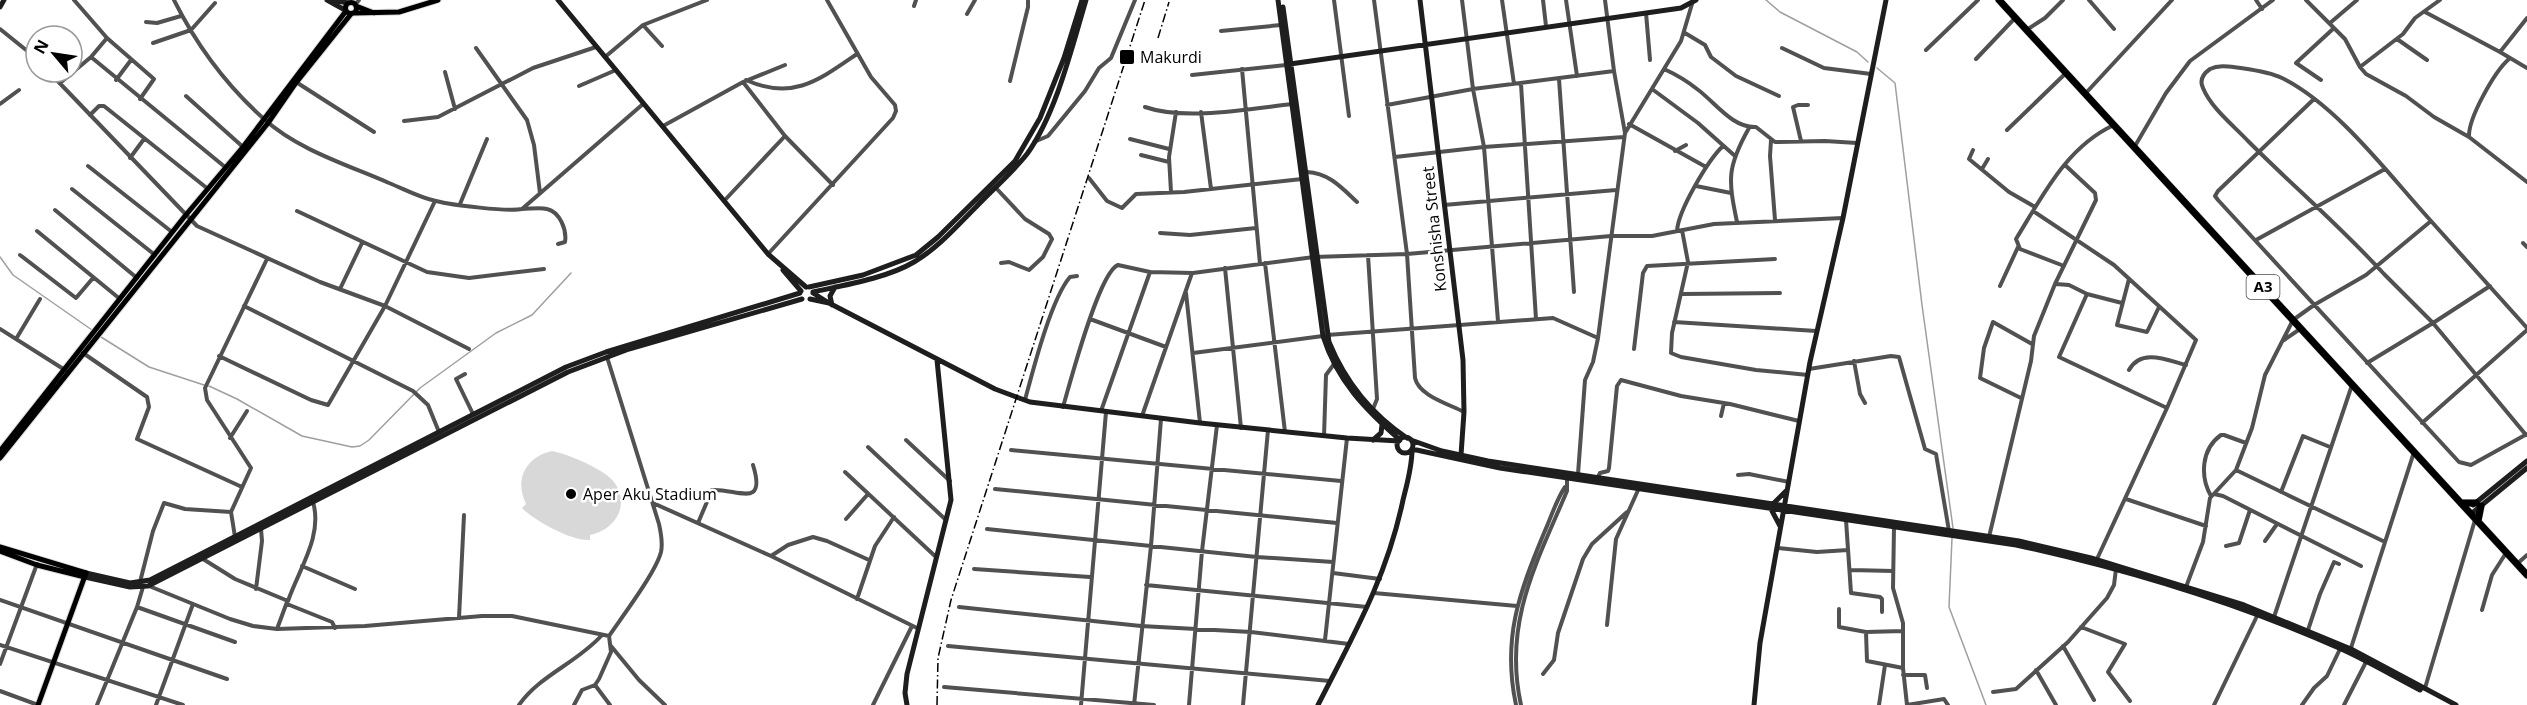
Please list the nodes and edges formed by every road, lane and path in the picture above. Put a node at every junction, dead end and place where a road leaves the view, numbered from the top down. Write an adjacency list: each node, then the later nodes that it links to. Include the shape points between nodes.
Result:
1 (4, 0): 37 (street)
2 (74, 0): 62 (street)
3 (327, 0): 39 (street)
4 (333, 0): 39 (street)
5 (438, 0): 39 (main road, via 406,11 379,14)
6 (558, 0): 68 (street)
7 (707, 0): 51 (street)
8 (827, 0): 75 (street)
9 (916, 0): 38 (street)
10 (975, 0): 43 (street)
11 (1028, 0): 105 (street)
12 (1084, 0): 80 (street)
13 (1135, 0): 152 (street, via 1111,58 1099,68 1048,136)
14 (1280, 0): 52 (street); 87 (street)
15 (1334, 0): 79 (street)
16 (1374, 0): 73 (street)
17 (1420, 0): 66 (street, Konshisha Street)
18 (1462, 0): 63 (street)
19 (1502, 0): 60 (street)
20 (1543, 0): 53 (street)
21 (1566, 0): 50 (street)
22 (1605, 0): 46 (street)
23 (1886, 0): 98 (street)
24 (1978, 0): 72 (street)
25 (2000, 0): 45 (highway, A3)
26 (2063, 0): 57 (street)
27 (2090, 0): 56 (street)
28 (2172, 0): 115 (street)
29 (2256, 0): 40 (street)
30 (2273, 0): 40 (street)
31 (2306, 0): 49 (street)
32 (2356, 0): 49 (street)
33 (2440, 0): 41 (street)
34 (176, 1): 44 (street)
35 (1694, 2): 42 (street); 61 (street)
36 (215, 3): 58 (street)
37 (0, 6)
38 (914, 6)
39 (352, 7): 106 (main road); 133 (main road)
40 (2262, 9): 159 (street, via 2190,61)
41 (2430, 10): 64 (street, via 2415,18); 74 (street)
42 (1646, 13): 46 (street); 83 (street)
43 (967, 14)
44 (182, 16): 48 (street); 58 (street)
45 (2015, 17): 57 (highway, A3); 84 (street)
46 (1607, 18): 50 (street); 95 (street)
47 (2527, 18): 74 (street)
48 (146, 22)
49 (2330, 22): 54 (street)
50 (1569, 23): 53 (street); 100 (street)
51 (643, 25): 67 (street); 78 (street)
52 (1281, 25): 59 (street); 87 (street)
53 (1546, 26): 60 (street)
54 (2334, 28): 90 (street, via 2345,39); 103 (street, via 2296,63)
55 (0, 29): 69 (street)
56 (2115, 29)
57 (2027, 30): 97 (highway, A3)
58 (189, 31): 65 (street); 133 (street, via 214,67)
59 (1221, 31)
60 (1506, 32): 63 (street); 109 (street)
61 (1685, 33): 93 (street); 118 (street, via 1705,45 1711,57 1736,76)
62 (107, 39): 77 (street); 82 (street)
63 (1466, 39): 66 (street); 112 (street)
64 (2397, 39): 85 (street); 90 (street)
65 (153, 43)
66 (1423, 45): 73 (street); 117 (street, Konshisha Street)
67 (662, 46)
68 (596, 47): 78 (street); 108 (street)
69 (24, 48)
70 (476, 48): 108 (street)
71 (1782, 48): 98 (street, via 1824,68)
72 (1926, 50)
73 (1380, 51): 79 (street); 124 (street)
74 (2500, 52): 76 (street)
75 (857, 54): 104 (street, via 800,88 769,89); 183 (street, via 896,105 896,111)
76 (2505, 55): 81 (street); 89 (street)
77 (91, 57): 86 (street); 102 (street)
78 (605, 57): 94 (street)
79 (1341, 57): 87 (street); 132 (street)
80 (1066, 58): 152 (street); 256 (street, via 1021,154 938,237 904,261)
81 (2509, 59): 89 (street); 91 (street)
82 (131, 60): 102 (street); 119 (street, via 154,80)
83 (1650, 60)
84 (1976, 60)
85 (2427, 60)
86 (84, 63)
87 (1289, 64): 92 (street); 123 (street); 178 (street)
88 (785, 65): 104 (street)
89 (2502, 65): 140 (street)
90 (2360, 67): 142 (street)
91 (2527, 68)
92 (1242, 69): 99 (street); 128 (street)
93 (1664, 69): 113 (street); 138 (street)
94 (616, 70): 111 (street); 122 (street)
95 (1614, 71): 100 (street); 143 (street)
96 (445, 72): 127 (street)
97 (2066, 73): 115 (highway, A3); 139 (street)
98 (1871, 74): 153 (street)
99 (1192, 75)
100 (1577, 77): 101 (street)
101 (1559, 79): 110 (street); 150 (street)
102 (116, 80): 119 (street)
103 (2321, 80)
104 (745, 81): 137 (street); 144 (street)
105 (1010, 81)
106 (296, 82): 133 (main road); 141 (street)
107 (61, 84): 131 (street)
108 (501, 84): 127 (street); 192 (street, via 530,128)
109 (1514, 84): 110 (street); 112 (street)
110 (1521, 84): 154 (street)
111 (579, 86)
112 (1473, 89): 117 (street); 158 (street)
113 (1652, 89): 135 (street); 156 (street)
114 (19, 90): 121 (street)
115 (2085, 94): 136 (highway, A3)
116 (186, 96): 157 (street)
117 (1432, 96): 124 (street); 162 (street, Konshisha Street)
118 (1779, 96)
119 (140, 99): 175 (street)
120 (2314, 99): 164 (street); 164 (street, via 2271,74 2222,66 2205,73 2201,82 2205,92); 177 (street)
121 (0, 104)
122 (643, 104): 137 (street); 192 (street)
123 (1292, 104): 128 (street); 180 (street)
124 (1388, 105): 168 (street)
125 (1808, 105): 151 (street, via 1794,107)
126 (1145, 107): 129 (street)
127 (455, 108): 134 (street, via 432,118)
128 (1245, 109): 130 (street); 182 (street)
129 (1176, 112): 130 (street); 160 (street)
130 (1201, 112): 187 (street)
131 (90, 115): 146 (street, via 102,105); 169 (street)
132 (1349, 116)
133 (266, 121): 157 (main road); 165 (main road); 195 (street, via 342,163)
134 (405, 121)
135 (1629, 124): 143 (street); 163 (street)
136 (2114, 125): 159 (highway, A3); 172 (street, via 2093,136)
137 (662, 126): 196 (street)
138 (1749, 128): 149 (street, via 1756,127); 167 (street)
139 (2007, 130)
140 (2469, 130): 142 (street); 145 (street)
141 (374, 132)
142 (2463, 133): 145 (street)
143 (1624, 135): 150 (street); 189 (street)
144 (785, 136): 183 (street); 196 (street)
145 (2469, 137): 181 (street)
146 (144, 139): 169 (street); 188 (street)
147 (487, 139): 199 (street)
148 (1130, 139): 160 (street)
149 (1772, 140): 151 (street); 208 (street)
150 (1564, 141): 154 (street); 191 (street)
151 (1801, 141): 153 (street)
152 (1034, 142): 185 (street)
153 (1857, 143): 207 (street)
154 (1524, 145): 158 (street); 194 (street)
155 (1686, 145): 163 (street)
156 (1724, 146): 167 (street); 174 (street)
157 (243, 147): 165 (main road)
158 (1484, 147): 162 (street); 197 (street)
159 (2134, 147): 271 (highway, A3)
160 (1170, 149): 171 (street)
161 (1973, 150): 176 (street, via 1968,158)
162 (1439, 151): 168 (street); 200 (street, Konshisha Street)
163 (1675, 151): 174 (street)
164 (2259, 151): 201 (street); 217 (street, via 2215,195)
165 (239, 155): 175 (main road); 206 (main road)
166 (1141, 155): 171 (street)
167 (1735, 156): 193 (street, via 1729,173)
168 (1395, 157): 229 (street)
169 (130, 158): 206 (street)
170 (1988, 159): 176 (street)
171 (1169, 162): 190 (street)
172 (2065, 165): 203 (street, via 2047,185); 219 (street, via 2096,195)
173 (88, 166): 214 (street)
174 (1706, 167): 184 (street)
175 (226, 168): 188 (main road)
176 (1982, 169): 203 (street)
177 (2385, 169): 201 (street); 209 (street)
178 (1307, 172): 198 (street, via 1319,172 1333,180); 233 (street)
179 (1089, 178): 190 (street, via 1107,201 1122,208 1136,194)
180 (1303, 178): 182 (street); 233 (street)
181 (2527, 182)
182 (1253, 184): 187 (street); 211 (street)
183 (833, 185): 228 (street)
184 (1696, 186): 193 (street); 212 (street, via 1678,222)
185 (996, 188): 238 (street, via 1052,239 1029,270); 253 (street, via 938,245 913,262 892,272)
186 (72, 189): 231 (street)
187 (1211, 189): 190 (street)
188 (208, 190): 206 (main road)
189 (1616, 190): 191 (street); 216 (street)
190 (1170, 192)
191 (1568, 193): 194 (street); 218 (street)
192 (540, 194): 202 (street)
193 (1731, 194): 210 (street)
194 (1528, 197): 197 (street); 223 (street)
195 (435, 201): 199 (street); 237 (street)
196 (724, 201): 228 (street)
197 (1488, 201): 200 (street); 224 (street)
198 (1357, 202)
199 (460, 204): 202 (street, via 504,210)
200 (1444, 205): 227 (street, Konshisha Street)
201 (2319, 207): 217 (street); 241 (street)
202 (522, 208): 222 (street, via 547,209 555,214 566,237 565,242)
203 (2034, 209): 219 (street); 225 (street, via 2016,239)
204 (55, 210): 248 (street)
205 (297, 211): 220 (street)
206 (187, 218): 214 (main road); 234 (street); 282 (main road)
207 (1843, 218): 208 (street); 280 (street)
208 (1775, 220): 210 (street)
209 (2431, 221): 241 (street); 252 (street)
210 (1737, 222): 212 (street)
211 (1256, 228): 215 (street, via 1190,235); 239 (street)
212 (1679, 230): 216 (street, via 1652,236); 236 (street)
213 (37, 231): 247 (street)
214 (172, 232): 231 (main road)
215 (1160, 233)
216 (1611, 236): 218 (street); 285 (street)
217 (2256, 240): 265 (street)
218 (1571, 241): 223 (street); 257 (street)
219 (2076, 242): 240 (street); 249 (street)
220 (362, 243): 237 (street); 254 (street)
221 (2523, 243): 226 (street)
222 (558, 244)
223 (1533, 244): 224 (street); 270 (street)
224 (1493, 246): 227 (street); 272 (street)
225 (2018, 247): 240 (street); 251 (street)
226 (2527, 247)
227 (1448, 250): 229 (street); 275 (street, Konshisha Street)
228 (768, 254): 256 (street)
229 (1407, 254): 232 (street); 277 (street)
230 (20, 255): 247 (street, via 76,297)
231 (155, 255): 248 (main road)
232 (1368, 255): 233 (street); 281 (street)
233 (1316, 257): 239 (street); 284 (street)
234 (267, 259): 254 (street); 266 (street)
235 (1775, 259): 236 (street)
236 (1688, 262): 259 (street); 293 (street, via 1645,267)
237 (404, 263): 243 (street, via 428,272 469,278); 267 (street)
238 (1001, 263)
239 (1262, 263): 242 (street); 288 (street)
240 (2064, 266): 250 (street)
241 (2377, 266): 265 (street); 274 (street)
242 (1225, 268): 245 (street); 291 (street)
243 (544, 269)
244 (1150, 272): 245 (street); 269 (street, via 1124,265 1113,267); 283 (street)
245 (1192, 273): 255 (street)
246 (1077, 276): 311 (street, via 1070,278 1060,294)
247 (93, 278): 262 (street)
248 (137, 278): 262 (main road)
249 (2130, 278): 263 (street); 268 (street)
250 (2057, 282): 260 (street); 289 (street)
251 (2000, 286)
252 (2490, 286): 274 (street); 279 (street)
253 (835, 287): 256 (street); 264 (street)
254 (340, 289): 267 (street)
255 (1186, 291): 290 (street); 295 (street)
256 (806, 292): 264 (street); 264 (street, via 810,299); 297 (street); 320 (street, via 576,363)
257 (1574, 292)
258 (1780, 293): 259 (street)
259 (1682, 294): 273 (street)
260 (2087, 294): 263 (street); 315 (street, via 2059,357)
261 (40, 299): 286 (street)
262 (120, 299): 282 (main road)
263 (2122, 303): 268 (street, via 2116,324 2146,332)
264 (830, 304): 298 (street)
265 (2314, 305): 271 (street); 301 (street)
266 (244, 306): 296 (street); 299 (street)
267 (385, 306): 292 (street); 299 (street)
268 (2159, 307): 303 (street, via 2196,341)
269 (1090, 319): 283 (street); 314 (street)
270 (1536, 319): 272 (street); 285 (street, via 1557,319)
271 (2293, 320): 278 (highway, A3); 287 (street)
272 (1498, 321): 275 (street)
273 (1674, 322): 280 (street); 306 (street, via 1670,351 1674,355 1756,370)
274 (2433, 323): 301 (street); 308 (street)
275 (1459, 325): 277 (street); 319 (street, Konshisha Street)
276 (0, 329): 286 (street)
277 (1411, 329): 281 (street); 319 (street, via 1418,386)
278 (2301, 329): 287 (street); 309 (highway, A3)
279 (2527, 329): 308 (street)
280 (1816, 331): 306 (street)
281 (1371, 332): 284 (street); 316 (street, via 1377,399)
282 (96, 333): 294 (main road); 304 (main road)
283 (1129, 334): 290 (street); 318 (street)
284 (1325, 336): 288 (street); 302 (street); 316 (street, via 1350,383)
285 (1598, 338): 360 (street, via 1585,380)
286 (16, 339): 304 (street)
287 (2283, 341): 341 (street, via 2265,375)
288 (1275, 342): 291 (street); 332 (street)
289 (2032, 344): 310 (street); 310 (street, via 1992,322 1984,348 1980,378)
290 (1166, 347): 321 (street)
291 (1234, 348): 295 (street); 329 (street)
292 (469, 349)
293 (1634, 349)
294 (83, 353): 348 (main road); 368 (street, via 147,397 149,407 137,439)
295 (1193, 353): 325 (street)
296 (219, 356): 299 (street, via 327,406); 335 (street, via 206,386 207,400)
297 (606, 357): 378 (street, via 559,376); 379 (street)
298 (937, 360): 311 (street); 364 (street)
299 (355, 362): 331 (street, via 418,395 428,405)
300 (1854, 362): 306 (street); 313 (street); 406 (street, via 1899,357 1925,448 1936,454)
301 (2367, 363): 326 (street)
302 (1334, 364): 328 (street, via 1351,393); 334 (street, via 1326,375)
303 (2186, 365): 305 (street, via 2144,357); 315 (street)
304 (65, 370): 348 (main road)
305 (2129, 370)
306 (1808, 372): 324 (street)
307 (465, 374): 320 (street, via 456,379)
308 (2477, 375): 326 (street); 333 (street)
309 (2352, 385): 343 (street); 346 (highway, A3)
310 (2021, 398): 409 (street)
311 (1025, 400): 314 (street)
312 (1724, 403): 322 (street); 324 (street); 363 (street, via 1619,381 1609,468)
313 (1865, 404)
314 (1062, 407): 318 (street)
315 (2167, 408): 376 (street)
316 (1373, 409): 337 (street)
317 (247, 411): 335 (street)
318 (1103, 411): 321 (street); 350 (street)
319 (1464, 412): 349 (street, Konshisha Street)
320 (473, 414): 331 (street)
321 (1142, 416): 323 (street)
322 (1721, 416)
323 (1161, 419): 325 (street); 353 (street)
324 (1799, 422): 366 (street)
325 (1200, 423): 327 (street)
326 (2422, 423): 333 (street, via 2463,465 2471,465)
327 (1216, 425): 329 (street); 355 (street)
328 (1382, 425): 339 (street); 340 (street)
329 (1241, 428): 330 (street)
330 (1269, 430): 332 (street); 359 (street)
331 (439, 432): 408 (street)
332 (1285, 432): 334 (street)
333 (2526, 435)
334 (1324, 436): 336 (street)
335 (230, 438): 368 (street, via 251,468)
336 (1347, 438): 339 (street); 365 (street)
337 (1409, 439): 340 (street); 344 (street); 349 (street)
338 (906, 440): 364 (street)
339 (1374, 440): 340 (street)
340 (1399, 443): 347 (street)
341 (2246, 443): 356 (street); 374 (street, via 2221,435 2213,443 2203,472 2205,486)
342 (868, 447): 396 (street)
343 (2330, 447): 372 (street, via 2303,436); 384 (street)
344 (1412, 449): 347 (street); 358 (street); 361 (street, via 1482,464)
345 (1011, 450): 350 (street)
346 (2414, 452): 380 (highway, A3); 412 (street)
347 (1405, 453): 358 (street)
348 (0, 455)
349 (1461, 455): 361 (street)
350 (1102, 459): 353 (street); 377 (street)
351 (2527, 460): 381 (street)
352 (753, 465): 398 (street, via 758,484 754,491 745,495 712,490)
353 (1156, 465): 355 (street); 382 (street)
354 (2527, 468): 381 (street)
355 (1211, 469): 359 (street); 387 (street)
356 (2236, 470): 370 (street); 372 (street)
357 (845, 472): 373 (street)
358 (1409, 472): 442 (street)
359 (1265, 473): 365 (street); 392 (street)
360 (1578, 474): 361 (street); 363 (street)
361 (1567, 475): 367 (street); 456 (street, via 1566,486 1523,583)
362 (1737, 476): 366 (street, via 1749,474)
363 (1598, 477): 367 (street)
364 (951, 481): 396 (street)
365 (1341, 481): 399 (street)
366 (1789, 482): 371 (street)
367 (1639, 486): 383 (street); 389 (street)
368 (242, 487): 390 (street)
369 (995, 489): 377 (street)
370 (2218, 489): 374 (street); 375 (street)
371 (1787, 491): 383 (street); 385 (street); 388 (street)
372 (2281, 492): 384 (street)
373 (868, 494): 394 (street); 395 (street)
374 (2212, 495): 375 (street); 401 (street)
375 (2220, 495): 386 (street)
376 (2126, 499): 401 (street); 427 (street)
377 (1097, 500): 382 (street); 410 (street)
378 (314, 502): 404 (street); 433 (street, via 316,525)
379 (652, 503): 398 (street); 482 (street, via 659,524 661,551)
380 (2461, 503): 381 (highway); 393 (highway, A3)
381 (2479, 504): 393 (highway); 393 (street)
382 (1154, 505): 387 (street); 413 (street)
383 (1771, 507): 385 (street); 402 (street)
384 (2311, 507): 407 (street); 412 (street)
385 (1784, 509): 388 (street); 402 (street)
386 (2250, 510): 400 (street); 414 (street, via 2239,543)
387 (1207, 511): 392 (street); 419 (street)
388 (1798, 511): 397 (street); 402 (street); 406 (street)
389 (1627, 512): 470 (street, via 1616,539); 505 (street, via 1592,544 1583,559 1558,633 1554,660)
390 (231, 513): 408 (street); 443 (street, via 164,503 151,538)
391 (465, 515): 466 (street)
392 (1261, 516): 399 (street); 424 (street)
393 (2473, 516): 420 (highway, A3); 514 (street)
394 (894, 517): 423 (street); 426 (street)
395 (846, 519)
396 (946, 520): 423 (street)
397 (1846, 520): 403 (street); 417 (street)
398 (698, 523): 422 (street)
399 (1337, 523): 429 (street)
400 (2277, 524): 407 (street); 411 (street)
401 (2206, 526): 445 (street)
402 (1781, 527): 416 (street)
403 (1894, 527): 435 (street, via 2016,545); 437 (street)
404 (261, 529): 425 (street); 446 (street)
405 (987, 529): 410 (street)
406 (1949, 531): 409 (street)
407 (2301, 536): 432 (street); 465 (street)
408 (236, 537): 443 (street)
409 (1989, 537): 427 (street)
410 (1094, 539): 413 (street); 441 (street)
411 (2265, 541)
412 (2385, 542): 493 (street)
413 (1151, 546): 419 (street); 444 (street)
414 (2226, 546)
415 (0, 547): 428 (main road)
416 (1778, 548): 417 (street); 537 (street, via 1760,643)
417 (1848, 550): 436 (street)
418 (0, 551): 428 (main road)
419 (1202, 551): 424 (street); 448 (street)
420 (2507, 553): 431 (highway, A3); 462 (street, via 2492,575)
421 (2527, 555): 431 (street)
422 (771, 556): 426 (street, via 813,537); 452 (street)
423 (936, 557): 472 (street)
424 (1257, 557): 429 (street); 449 (street)
425 (203, 559): 443 (street); 446 (street)
426 (869, 560): 452 (street)
427 (2097, 560): 445 (street)
428 (38, 562): 440 (main road); 457 (street)
429 (1333, 562): 438 (street)
430 (2339, 564): 477 (street, via 2334,562 2328,572)
431 (2517, 564): 439 (highway, A3)
432 (2361, 566)
433 (302, 567): 447 (street); 453 (street)
434 (974, 569): 441 (street)
435 (2116, 569): 464 (street); 473 (street, via 2109,594)
436 (1851, 570): 437 (street); 463 (street, via 1851,593 1880,597)
437 (1893, 571): 478 (street)
438 (1333, 573): 442 (street); 454 (street)
439 (2527, 574)
440 (85, 576): 443 (street); 468 (main road)
441 (1090, 577): 467 (street)
442 (1381, 579): 450 (street)
443 (144, 585): 455 (street); 458 (street)
444 (1146, 585): 448 (street); 471 (street)
445 (2186, 586): 464 (street)
446 (256, 589): 453 (street)
447 (355, 589)
448 (1199, 590): 449 (street); 476 (street)
449 (1254, 594): 454 (street); 479 (street)
450 (1374, 594): 456 (street); 460 (street)
451 (0, 600): 457 (street)
452 (857, 600): 472 (street)
453 (287, 602): 474 (street, via 332,622); 475 (street)
454 (1329, 602): 460 (street); 483 (street)
455 (193, 604): 469 (street); 475 (street, via 244,624)
456 (1519, 606): 536 (street, via 1511,661)
457 (21, 607): 468 (street); 491 (street)
458 (137, 607): 469 (street); 484 (street)
459 (958, 607): 467 (street)
460 (1367, 607): 486 (street)
461 (1839, 609): 480 (street, via 1839,627)
462 (2482, 610)
463 (1882, 612)
464 (2258, 613): 465 (street); 492 (street); 542 (street)
465 (2274, 617): 477 (street)
466 (459, 618): 474 (street); 481 (street, via 525,617)
467 (1087, 621): 471 (street); 494 (street)
468 (68, 623): 484 (street); 496 (main road)
469 (184, 624): 485 (street); 495 (street)
470 (1607, 625)
471 (1141, 626): 476 (street); 499 (street)
472 (914, 627): 529 (street); 530 (street, via 905,688)
473 (2081, 627): 490 (street); 519 (street, via 2124,644 2108,672)
474 (335, 628): 475 (street)
475 (277, 629)
476 (1196, 629): 479 (street); 501 (street)
477 (2308, 630): 493 (street)
478 (1903, 631): 480 (street); 502 (street)
479 (1251, 632): 483 (street); 504 (street)
480 (1866, 632): 500 (street, via 1867,661)
481 (602, 636): 482 (street); 525 (street, via 530,690)
482 (609, 636): 488 (street)
483 (1325, 640): 486 (street)
484 (123, 642): 495 (street); 508 (street)
485 (235, 642)
486 (1349, 644): 509 (street)
487 (0, 645): 491 (street)
488 (611, 646): 510 (street); 528 (street)
489 (948, 646): 494 (street)
490 (2063, 646): 503 (street); 518 (street)
491 (7, 647): 496 (street); 498 (street)
492 (2340, 649): 493 (street); 543 (street, via 2327,676)
493 (2350, 651): 497 (street); 514 (street)
494 (1083, 658): 499 (street); 517 (street)
495 (172, 659): 507 (street); 516 (street)
496 (54, 662): 508 (street); 521 (main road)
497 (2366, 662): 514 (street); 544 (street)
498 (0, 664)
499 (1137, 664): 501 (street); 520 (street)
500 (1885, 665): 502 (street); 538 (street)
501 (1193, 668): 504 (street); 533 (street)
502 (1903, 668): 506 (street)
503 (2036, 670): 515 (street, via 2016,689); 541 (street)
504 (1247, 672): 509 (street); 534 (street)
505 (1543, 674)
506 (1904, 675): 512 (street, via 1924,675); 539 (street)
507 (227, 679)
508 (108, 681): 516 (street); 522 (street)
509 (1330, 681): 535 (street)
510 (595, 685): 526 (street, via 584,689); 527 (street)
511 (944, 687): 517 (street)
512 (1927, 688)
513 (0, 691): 521 (street)
514 (2427, 691): 545 (street); 546 (street)
515 (1993, 692)
516 (160, 696): 523 (street); 524 (street)
517 (1081, 699): 520 (street); 531 (street)
518 (2094, 700)
519 (2130, 701)
520 (1134, 704): 532 (street)
521 (38, 705)
522 (97, 705)
523 (156, 705)
524 (183, 705)
525 (519, 705)
526 (574, 705)
527 (610, 705)
528 (665, 705)
529 (873, 705)
530 (907, 705)
531 (1081, 705)
532 (1154, 705)
533 (1189, 705)
534 (1244, 705)
535 (1318, 705)
536 (1518, 705)
537 (1754, 705)
538 (1879, 705)
539 (1907, 705): 540 (street, via 1944,699)
540 (1948, 705)
541 (2056, 705)
542 (2214, 705)
543 (2302, 705)
544 (2344, 705)
545 (2449, 705)
546 (2456, 705)

